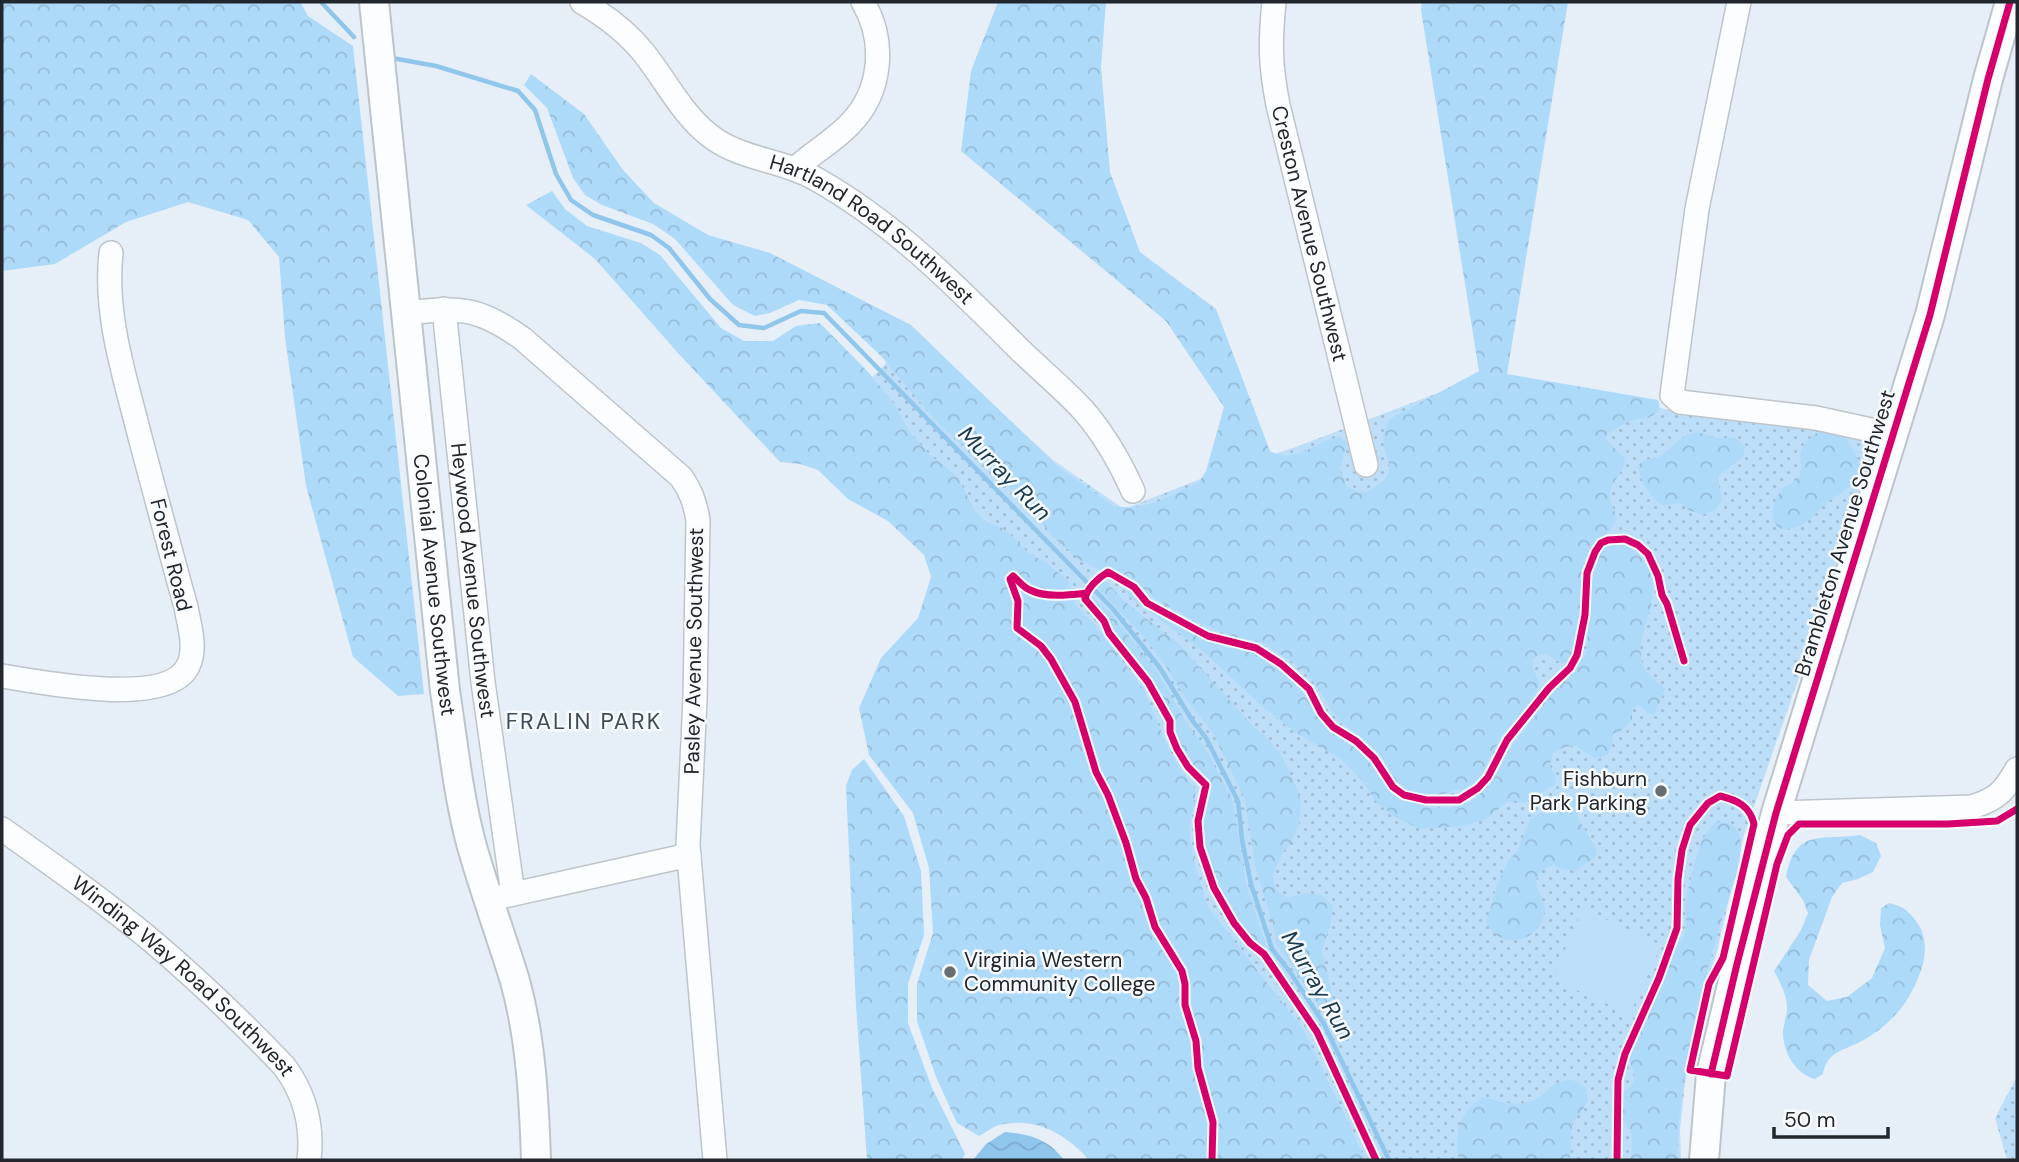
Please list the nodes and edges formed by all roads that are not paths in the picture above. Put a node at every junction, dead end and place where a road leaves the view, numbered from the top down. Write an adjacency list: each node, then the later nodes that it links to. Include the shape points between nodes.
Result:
1 (374, 2): 10 (main road, Colonial Avenue Southwest)
2 (582, 2): 7 (street, Hartland Road Southwest, via 642,50 708,134 745,155)
3 (863, 2): 7 (street, via 877,49 871,96 850,124)
4 (1274, 2): 12 (street, Creston Avenue Southwest, via 1269,46 1273,79)
5 (1739, 2): 11 (street, via 1697,209 1672,395 1675,400 1815,418)
6 (2010, 2): 11 (main road, Brambleton Avenue Southwest, via 1930,315)
7 (795, 169): 13 (street, Hartland Road Southwest, via 836,191 908,242 951,281 1083,410 1107,441)
8 (111, 253): 14 (street, Forest Road, via 110,311 186,607 192,640 188,667 180,677 156,688 105,689)
9 (444, 309): 10 (street, Pasley Avenue Southwest); 18 (street, Pasley Avenue Southwest, via 485,315 523,339 681,477 690,490 698,520); 19 (street, Heywood Avenue Southwest)
10 (407, 313): 19 (main road, Colonial Avenue Southwest, via 445,691 460,790 471,843)
11 (1894, 435): 16 (main road, Brambleton Avenue Southwest)
12 (1366, 465)
13 (1133, 491)
14 (2, 676)
15 (2017, 769): 16 (street, via 2002,793 1972,807)
16 (1776, 813): 23 (main road, Brambleton Avenue Southwest, via 1710,1074)
17 (2, 829): 20 (street, Winding Way Road Southwest, via 151,940 284,1066 306,1107)
18 (689, 855): 19 (street); 22 (street, Pasley Avenue Southwest)
19 (501, 897): 21 (main road, Colonial Avenue Southwest, via 525,1027)
20 (309, 1160)
21 (536, 1160)
22 (715, 1160)
23 (1704, 1160)

